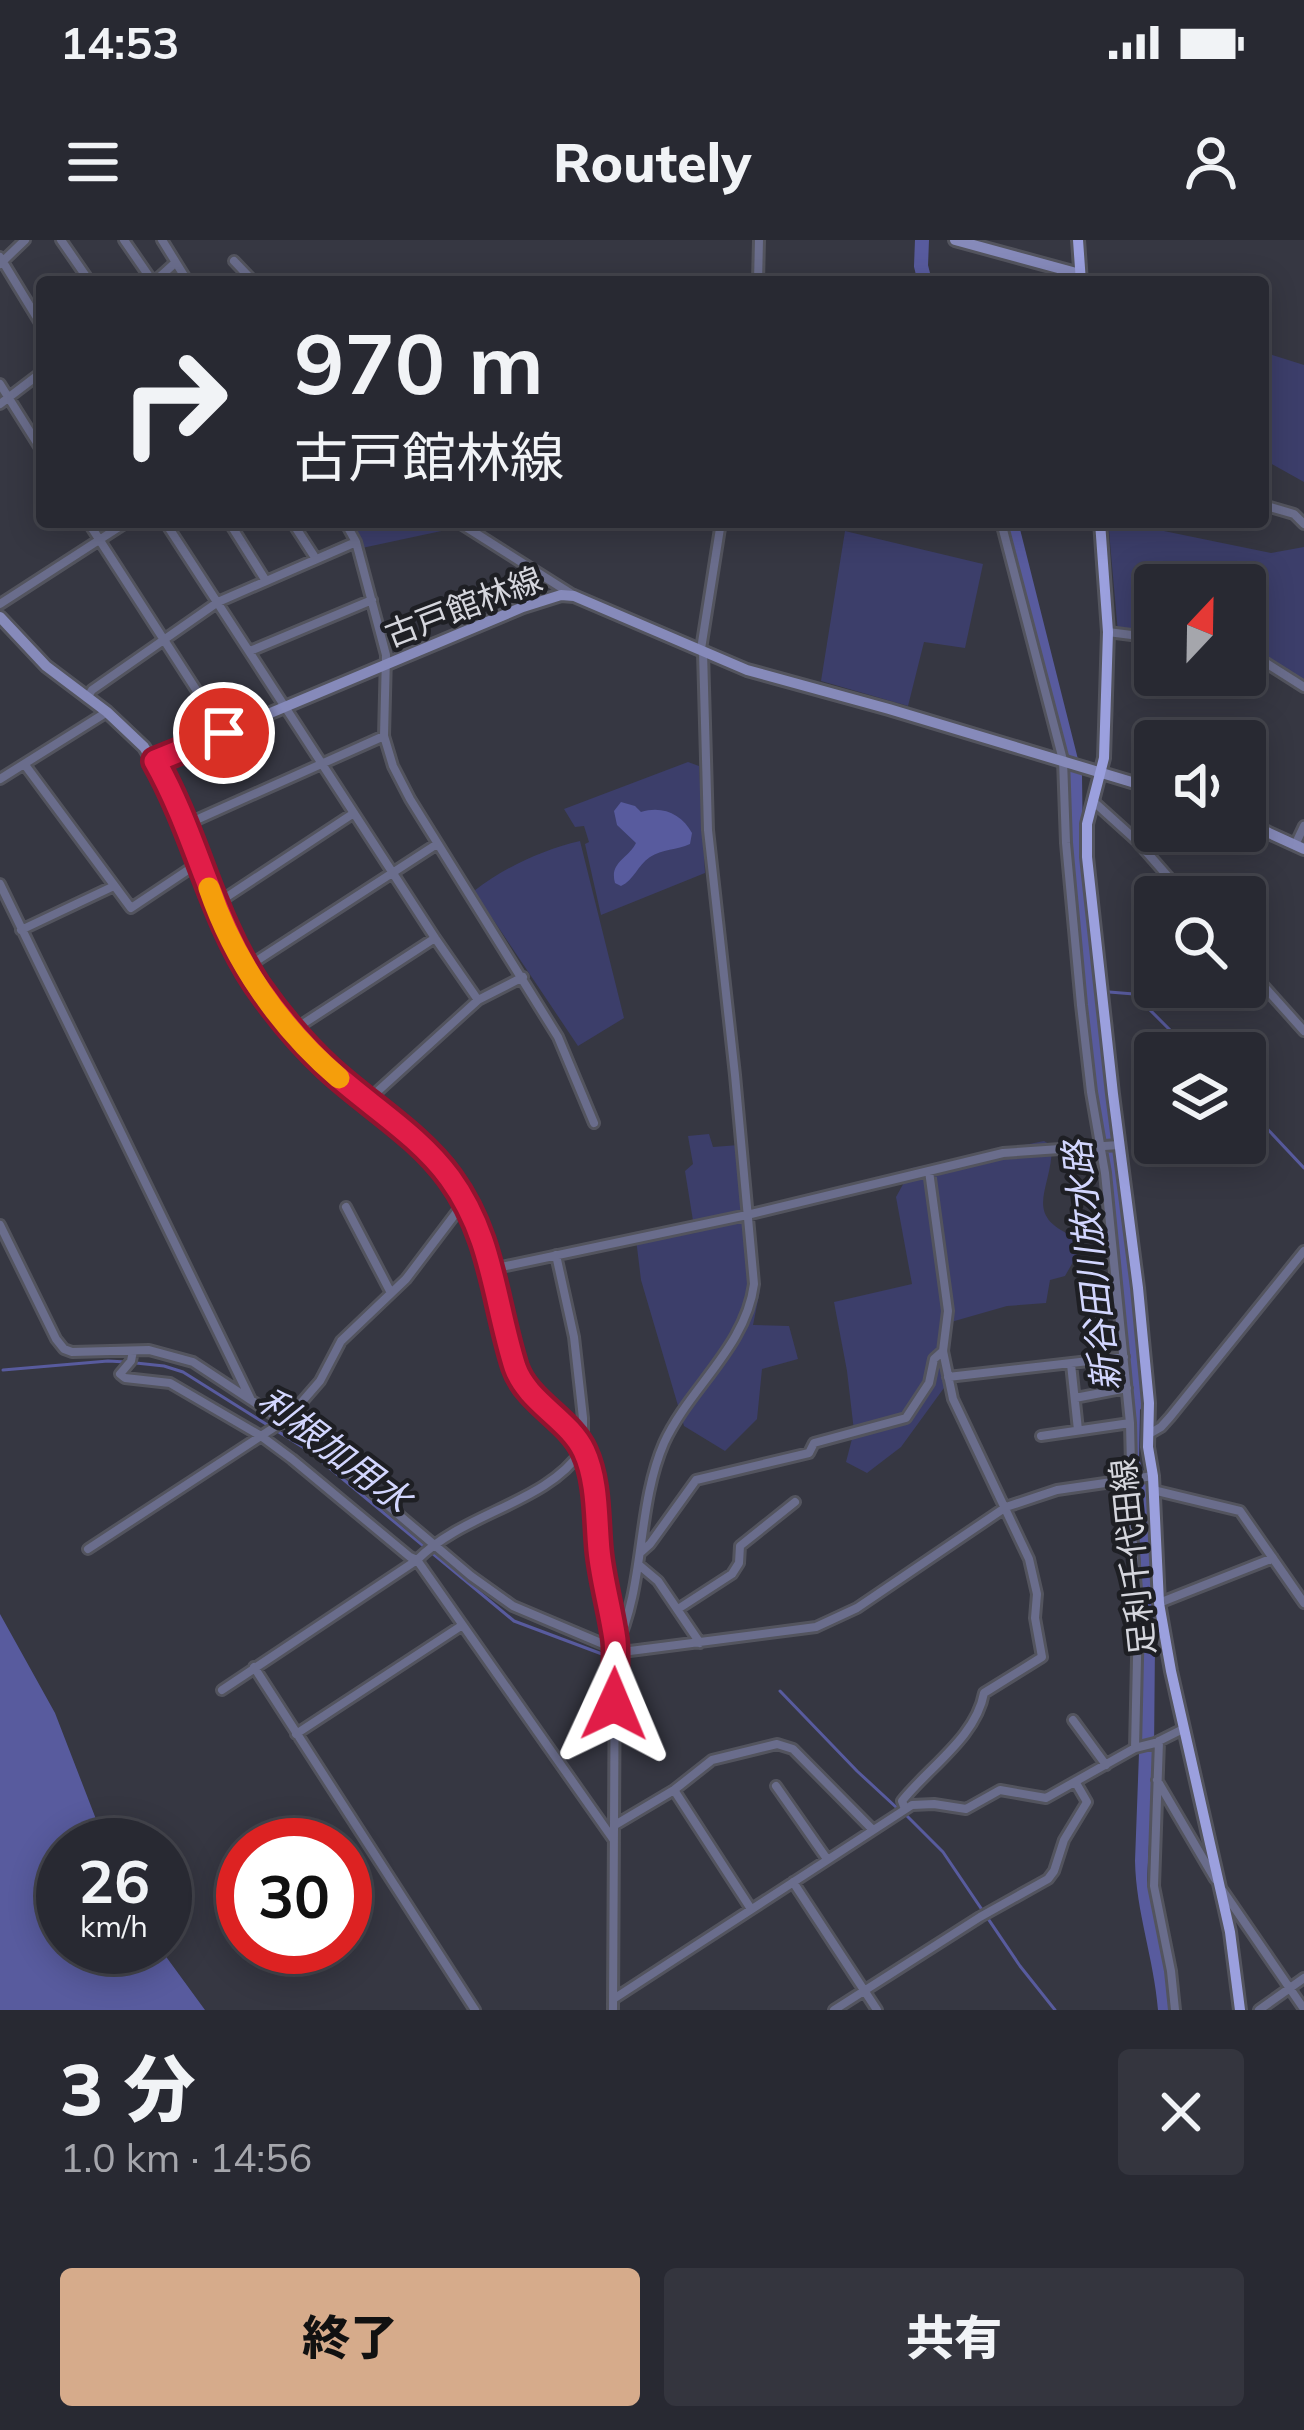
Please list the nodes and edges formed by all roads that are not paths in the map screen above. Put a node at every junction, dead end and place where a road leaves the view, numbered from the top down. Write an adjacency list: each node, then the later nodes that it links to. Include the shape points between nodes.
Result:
1 (25, 240): 8 (street)
2 (61, 240): 11 (street)
3 (124, 240): 12 (street)
4 (162, 240): 10 (street)
5 (759, 240): 16 (street)
6 (955, 240): 17 (main road)
7 (1078, 240): 18 (main road)
8 (1, 261): 19 (street)
9 (234, 261): 15 (street)
10 (175, 262): 13 (street); 14 (street)
11 (86, 276)
12 (149, 276)
13 (160, 276)
14 (184, 276)
15 (248, 276)
16 (758, 276)
17 (1074, 276)
18 (1081, 276)
19 (36, 316)
20 (36, 377): 22 (street)
21 (0, 384): 22 (street)
22 (4, 401): 23 (street)
23 (36, 443)
24 (1269, 508): 25 (street)
25 (1304, 524)
26 (92, 528): 36 (street)
27 (118, 528): 36 (street)
28 (169, 528): 42 (street)
29 (233, 528): 39 (street)
30 (296, 528): 38 (street)
31 (348, 528): 37 (street)
32 (467, 528): 40 (street)
33 (720, 528): 49 (street)
34 (1002, 528): 59 (street)
35 (1100, 528): 45 (main road, 足利千代田線)
36 (100, 540): 43 (street); 47 (street)
37 (356, 542): 38 (street); 41 (street)
38 (316, 559): 39 (street)
39 (266, 580): 42 (street)
40 (574, 596): 49 (main road, 古戸館林線); 51 (main road, 古戸館林線, via 523,607)
41 (372, 600): 48 (street); 51 (street)
42 (218, 602): 47 (street); 48 (street)
43 (0, 604)
44 (0, 616): 53 (main road)
45 (1108, 632): 46 (street); 62 (main road, 足利千代田線)
46 (1134, 635)
47 (163, 639): 53 (street); 56 (street)
48 (250, 651): 54 (street)
49 (702, 651): 59 (main road, 古戸館林線); 95 (street, via 708,830)
50 (1266, 663): 52 (street)
51 (388, 664): 54 (main road, 古戸館林線); 57 (street)
52 (1304, 687)
53 (87, 698): 55 (main road)
54 (286, 707): 56 (main road, 古戸館林線); 60 (street)
55 (107, 712): 58 (main road); 61 (street)
56 (224, 733): 58 (main road, 古戸館林線)
57 (384, 736): 60 (street); 70 (street)
58 (155, 761): 67 (main road)
59 (1069, 762): 62 (main road, 古戸館林線); 91 (street, via 1066,843)
60 (323, 764): 66 (street); 67 (street)
61 (25, 765): 63 (street); 76 (street)
62 (1101, 772): 64 (main road, 古戸館林線); 65 (main road, 足利千代田線)
63 (0, 779)
64 (1134, 782)
65 (1092, 801): 74 (street); 90 (main road, 足利千代田線, via 1088,857)
66 (354, 813): 73 (street); 77 (street)
67 (187, 824): 72 (main road)
68 (1304, 826): 71 (street)
69 (1266, 832): 71 (main road)
70 (437, 844): 73 (street); 81 (street)
71 (1299, 847)
72 (200, 862): 76 (street, via 131,908); 77 (main road)
73 (394, 872): 79 (street); 80 (street)
74 (1168, 876)
75 (0, 884): 78 (street)
76 (114, 886): 78 (street)
77 (215, 905): 80 (main road)
78 (22, 931): 108 (street)
79 (435, 938): 83 (street); 86 (street)
80 (246, 967): 86 (main road)
81 (523, 977): 83 (street); 89 (street)
82 (1266, 988): 85 (street)
83 (478, 1000): 88 (street)
84 (1304, 1010): 85 (street)
85 (1294, 1019): 87 (street)
86 (292, 1031): 88 (main road)
87 (1304, 1031)
88 (367, 1101): 93 (main road, via 434,1159)
89 (595, 1124)
90 (1118, 1146): 91 (street); 112 (main road, 足利千代田線)
91 (1101, 1148): 92 (street, via 1003,1153); 103 (street)
92 (929, 1171): 95 (street); 102 (street, via 948,1311)
93 (467, 1204): 99 (street); 100 (street)
94 (346, 1207): 100 (street)
95 (747, 1215): 98 (street); 124 (street, via 752,1301 662,1447)
96 (0, 1225): 101 (street, via 58,1343 72,1352)
97 (1304, 1251): 112 (street)
98 (556, 1255): 99 (street); 115 (street, via 574,1337)
99 (493, 1269): 115 (street, via 521,1381)
100 (391, 1293): 109 (street, via 341,1341 320,1381)
101 (133, 1351): 108 (street, via 181,1357); 113 (street, via 120,1373 125,1378 170,1383)
102 (943, 1351): 105 (street); 124 (street, via 902,1422 696,1480)
103 (1124, 1357): 104 (street); 106 (street)
104 (1071, 1364): 105 (street); 107 (street)
105 (948, 1377): 120 (street)
106 (1127, 1388): 107 (street); 110 (street)
107 (1075, 1398): 111 (street)
108 (252, 1401): 109 (street)
109 (282, 1421): 113 (street); 122 (street)
110 (1130, 1423): 111 (street); 117 (street)
111 (1078, 1430): 114 (street)
112 (1148, 1434): 116 (main road, 足利千代田線)
113 (261, 1436): 121 (street); 122 (street, via 410,1558)
114 (1041, 1436)
115 (583, 1448): 122 (street, via 528,1496); 130 (street)
116 (1150, 1476): 117 (street); 118 (main road, 足利千代田線)
117 (1134, 1477): 120 (street); 137 (street)
118 (1153, 1490): 123 (street, via 1240,1510); 125 (main road, 足利千代田線)
119 (795, 1502): 127 (street, via 740,1546 732,1574)
120 (1006, 1507): 129 (street, via 839,1618); 143 (street, via 1033,1570 1042,1657 984,1693 981,1709 902,1801)
121 (88, 1549)
122 (426, 1551): 128 (street); 130 (street, via 513,1606); 131 (street)
123 (1273, 1558): 125 (street); 126 (street)
124 (639, 1559): 127 (street); 130 (street)
125 (1160, 1603): 134 (main road, 足利千代田線)
126 (1304, 1603)
127 (678, 1610): 129 (street)
128 (461, 1625): 135 (street); 146 (street)
129 (700, 1643): 130 (street)
130 (615, 1649): 144 (street)
131 (254, 1667): 132 (street); 135 (street)
132 (221, 1690)
133 (1072, 1720): 138 (street)
134 (1183, 1730): 136 (street); 149 (main road, 足利千代田線)
135 (296, 1734): 156 (street)
136 (1157, 1742): 137 (street); 139 (street)
137 (1137, 1747): 138 (street)
138 (1106, 1765): 140 (street)
139 (1157, 1780): 149 (street); 159 (street, via 1154,1886)
140 (1076, 1783): 143 (street, via 1046,1798 1000,1790 966,1809); 153 (street, via 1087,1802 1048,1879)
141 (776, 1786): 147 (street)
142 (674, 1790): 144 (street); 145 (street, via 712,1760 785,1744); 150 (street)
143 (905, 1808): 145 (street)
144 (615, 1825): 146 (street)
145 (872, 1829): 147 (street)
146 (614, 1840): 154 (street)
147 (827, 1859): 148 (street)
148 (793, 1882): 150 (street); 153 (street)
149 (1221, 1888): 152 (street); 160 (main road, 足利千代田線)
150 (751, 1909): 154 (street)
151 (1304, 1978): 152 (street)
152 (1290, 1988): 155 (street); 161 (street)
153 (863, 1990): 157 (street); 158 (street)
154 (613, 2005)
155 (1304, 2009)
156 (476, 2010)
157 (834, 2010)
158 (877, 2010)
159 (1175, 2010)
160 (1240, 2010)
161 (1259, 2010)

